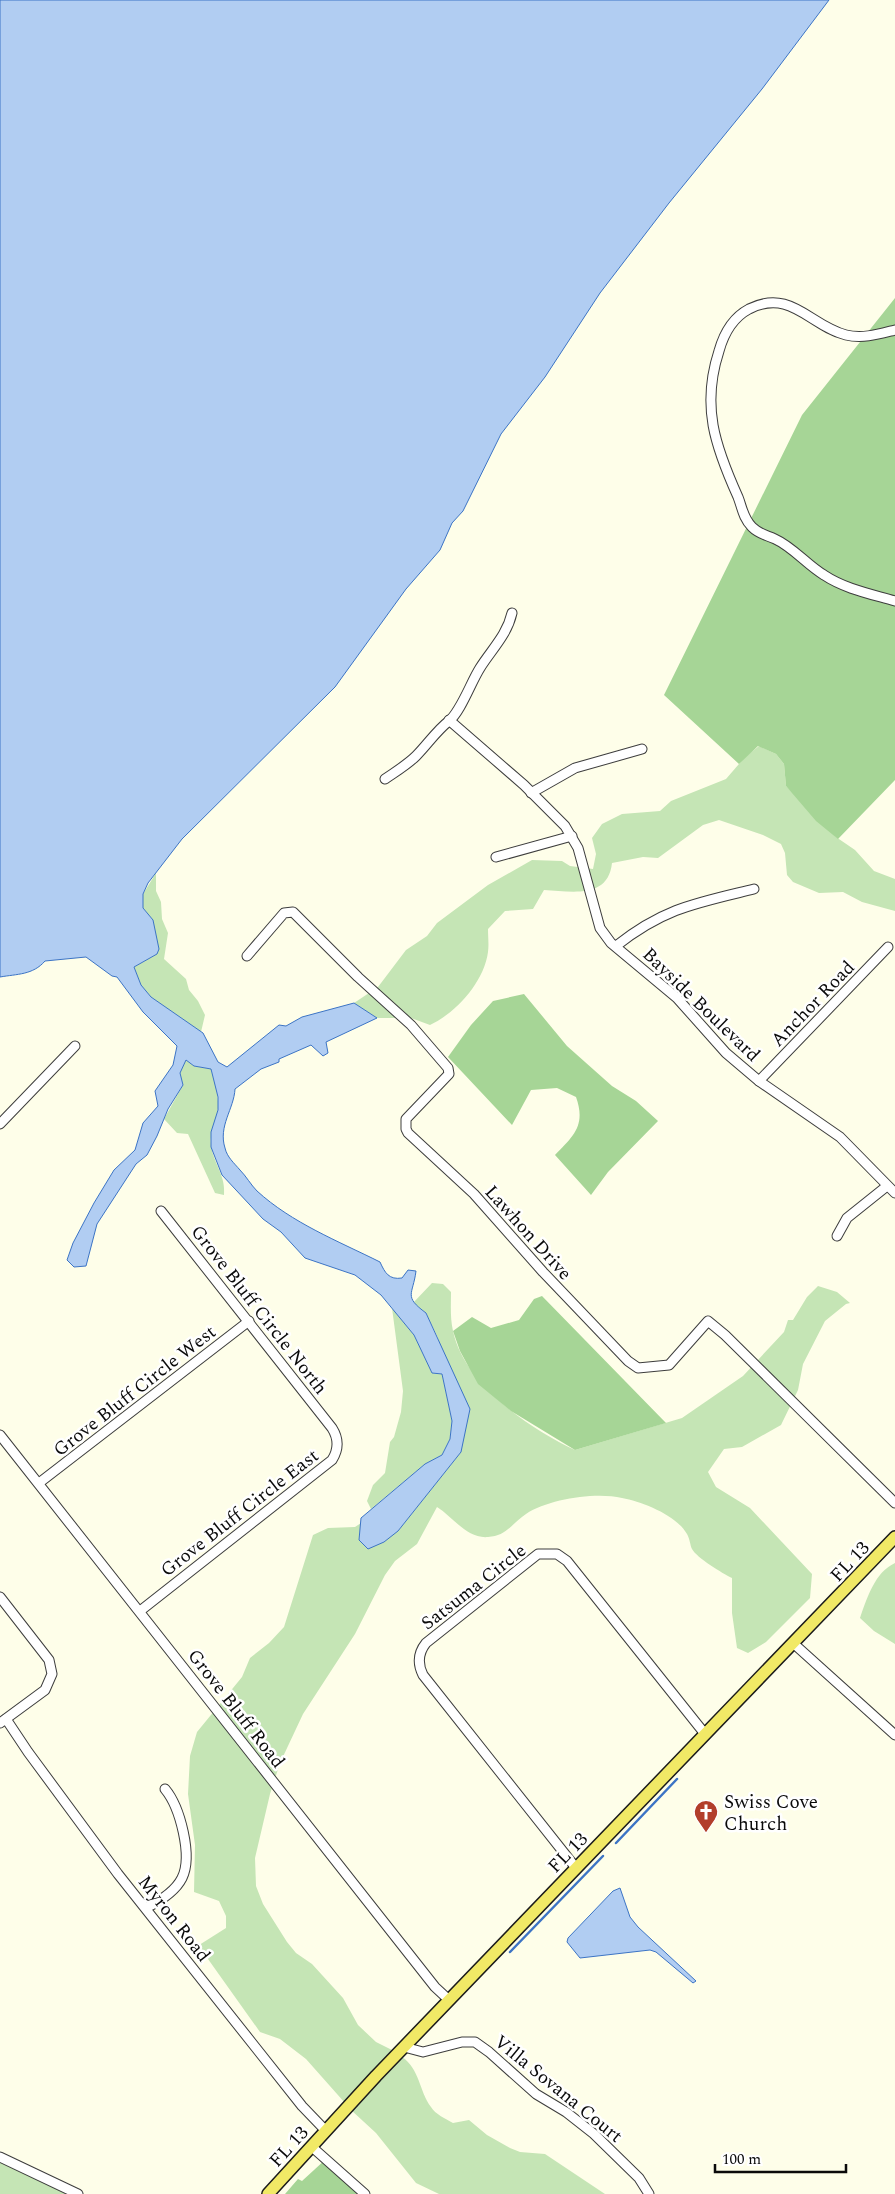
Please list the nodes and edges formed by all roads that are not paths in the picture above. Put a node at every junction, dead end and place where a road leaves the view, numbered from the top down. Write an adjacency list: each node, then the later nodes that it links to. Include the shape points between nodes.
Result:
1 (895, 330): 2 (street, via 871,336 847,335 788,304 756,306 736,319 723,338 711,378 710,410 711,426 723,465 744,517 754,529 775,539 837,583)
2 (895, 601)
3 (512, 613): 4 (street, via 508,629)
4 (449, 720): 6 (street, via 420,748 417,755); 7 (street, Bayside Boulevard)
5 (642, 749): 7 (street, via 575,768)
6 (385, 779)
7 (531, 793): 8 (street, Bayside Boulevard)
8 (572, 836): 9 (street); 11 (street, Bayside Boulevard, via 600,928)
9 (496, 857)
10 (754, 889): 11 (street, via 666,913)
11 (616, 946): 15 (street, Bayside Boulevard, via 677,998 726,1053)
12 (888, 947): 15 (street, Anchor Road)
13 (247, 956): 25 (street, Lawhon Drive, via 284,913 293,912 411,1025 448,1068 449,1074 406,1118 408,1133 474,1194 628,1361 638,1368 669,1365 708,1321)
14 (75, 1046): 16 (street)
15 (759, 1081): 17 (street, Bayside Boulevard, via 840,1137)
16 (0, 1124)
17 (888, 1186): 18 (street, Bayside Boulevard); 20 (street, via 847,1218)
18 (895, 1194)
19 (161, 1211): 21 (street, Grove Bluff Circle North)
20 (837, 1236)
21 (249, 1321): 22 (street, Grove Bluff Circle North); 24 (street, Grove Bluff Circle West)
22 (332, 1428): 28 (street, Grove Bluff Circle East, via 338,1448 332,1460)
23 (0, 1435): 24 (street, Grove Bluff Road)
24 (39, 1484): 28 (street, Grove Bluff Road)
25 (895, 1504)
26 (895, 1537): 29 (main road, FL 13)
27 (0, 1596): 30 (street, via 49,1660 52,1674 45,1690)
28 (140, 1611): 36 (street, Grove Bluff Road, via 435,1987)
29 (793, 1643): 31 (main road, FL 13); 32 (street)
30 (3, 1721): 35 (street, Myron Road)
31 (705, 1734): 34 (main road, FL 13); 34 (street, Satsuma Circle, via 567,1561 557,1554 538,1554 426,1643 419,1655 423,1675)
32 (895, 1735)
33 (165, 1789): 35 (street, via 179,1815 186,1862 181,1880 168,1895)
34 (576, 1868): 36 (main road, FL 13)
35 (146, 1908): 38 (street, Myron Road, via 302,2106)
36 (449, 2000): 37 (main road, FL 13)
37 (404, 2047): 38 (main road, FL 13); 44 (street, Villa Sovana Court, via 423,2052 475,2042 536,2094 594,2134 639,2178)
38 (326, 2131): 39 (main road, FL 13)
39 (312, 2146): 42 (main road, FL 13); 43 (street)
40 (0, 2157): 41 (street)
41 (78, 2194)
42 (268, 2194)
43 (365, 2194)
44 (649, 2194)

